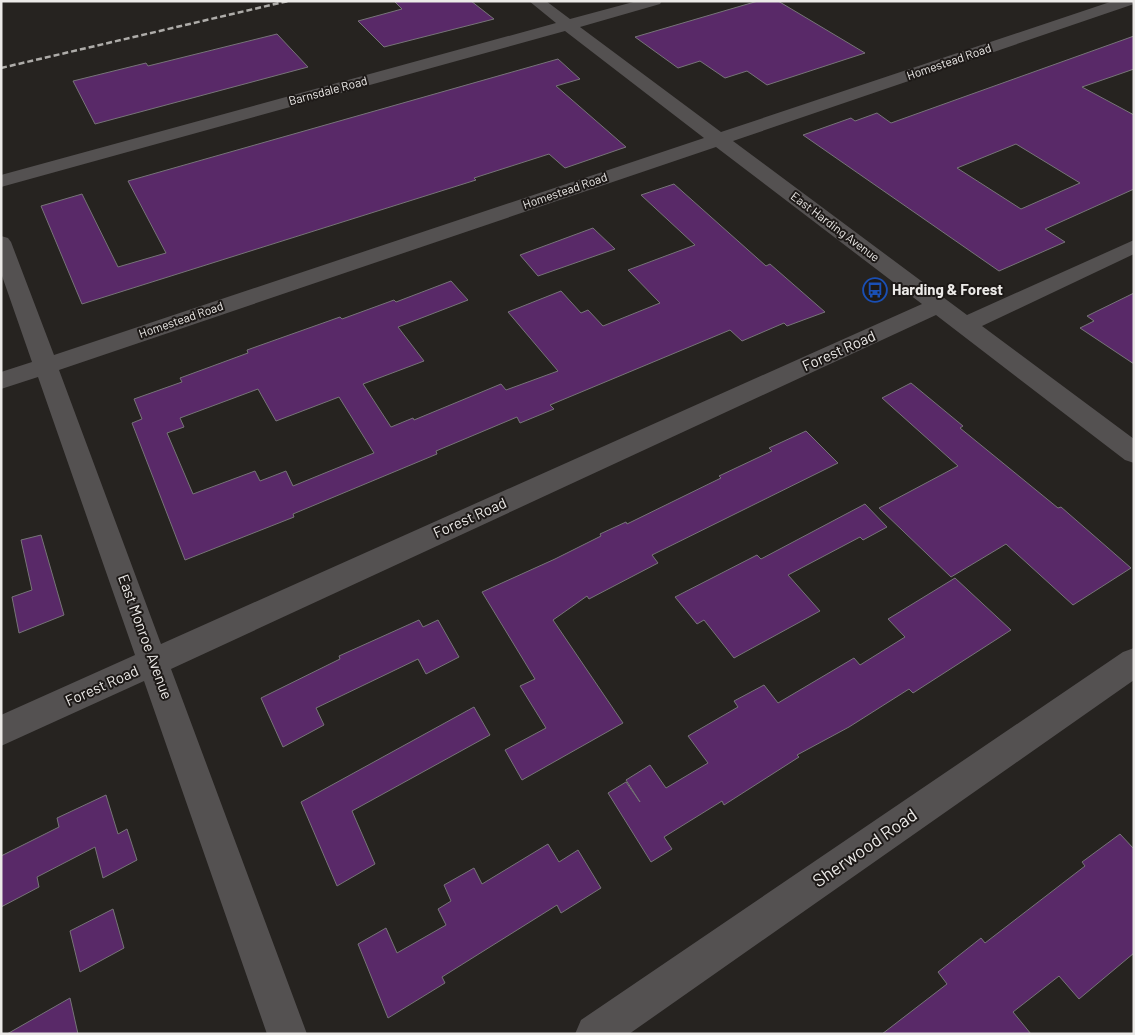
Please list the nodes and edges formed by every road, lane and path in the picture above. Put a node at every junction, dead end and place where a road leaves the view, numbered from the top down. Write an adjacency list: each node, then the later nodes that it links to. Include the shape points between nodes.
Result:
1 (536, 1): 4 (street, East Harding Avenue)
2 (655, 1): 4 (street, Barnsdale Road)
3 (1129, 1): 5 (street, Homestead Road)
4 (568, 25): 5 (street, East Harding Avenue); 6 (street, Barnsdale Road)
5 (717, 139): 9 (street, East Harding Avenue); 11 (street, Homestead Road)
6 (1, 180)
7 (1, 242): 11 (street, East Monroe Avenue)
8 (1134, 246): 10 (street)
9 (939, 305): 10 (street, East Harding Avenue); 14 (street, Forest Road)
10 (966, 325): 13 (street, East Harding Avenue)
11 (45, 366): 12 (street, Homestead Road); 14 (street, East Monroe Avenue)
12 (1, 381)
13 (1134, 453)
14 (154, 662): 16 (street, Forest Road); 17 (street, East Monroe Avenue)
15 (1134, 662): 18 (street, Sherwood Road)
16 (1, 731)
17 (287, 1034)
18 (595, 1034)

